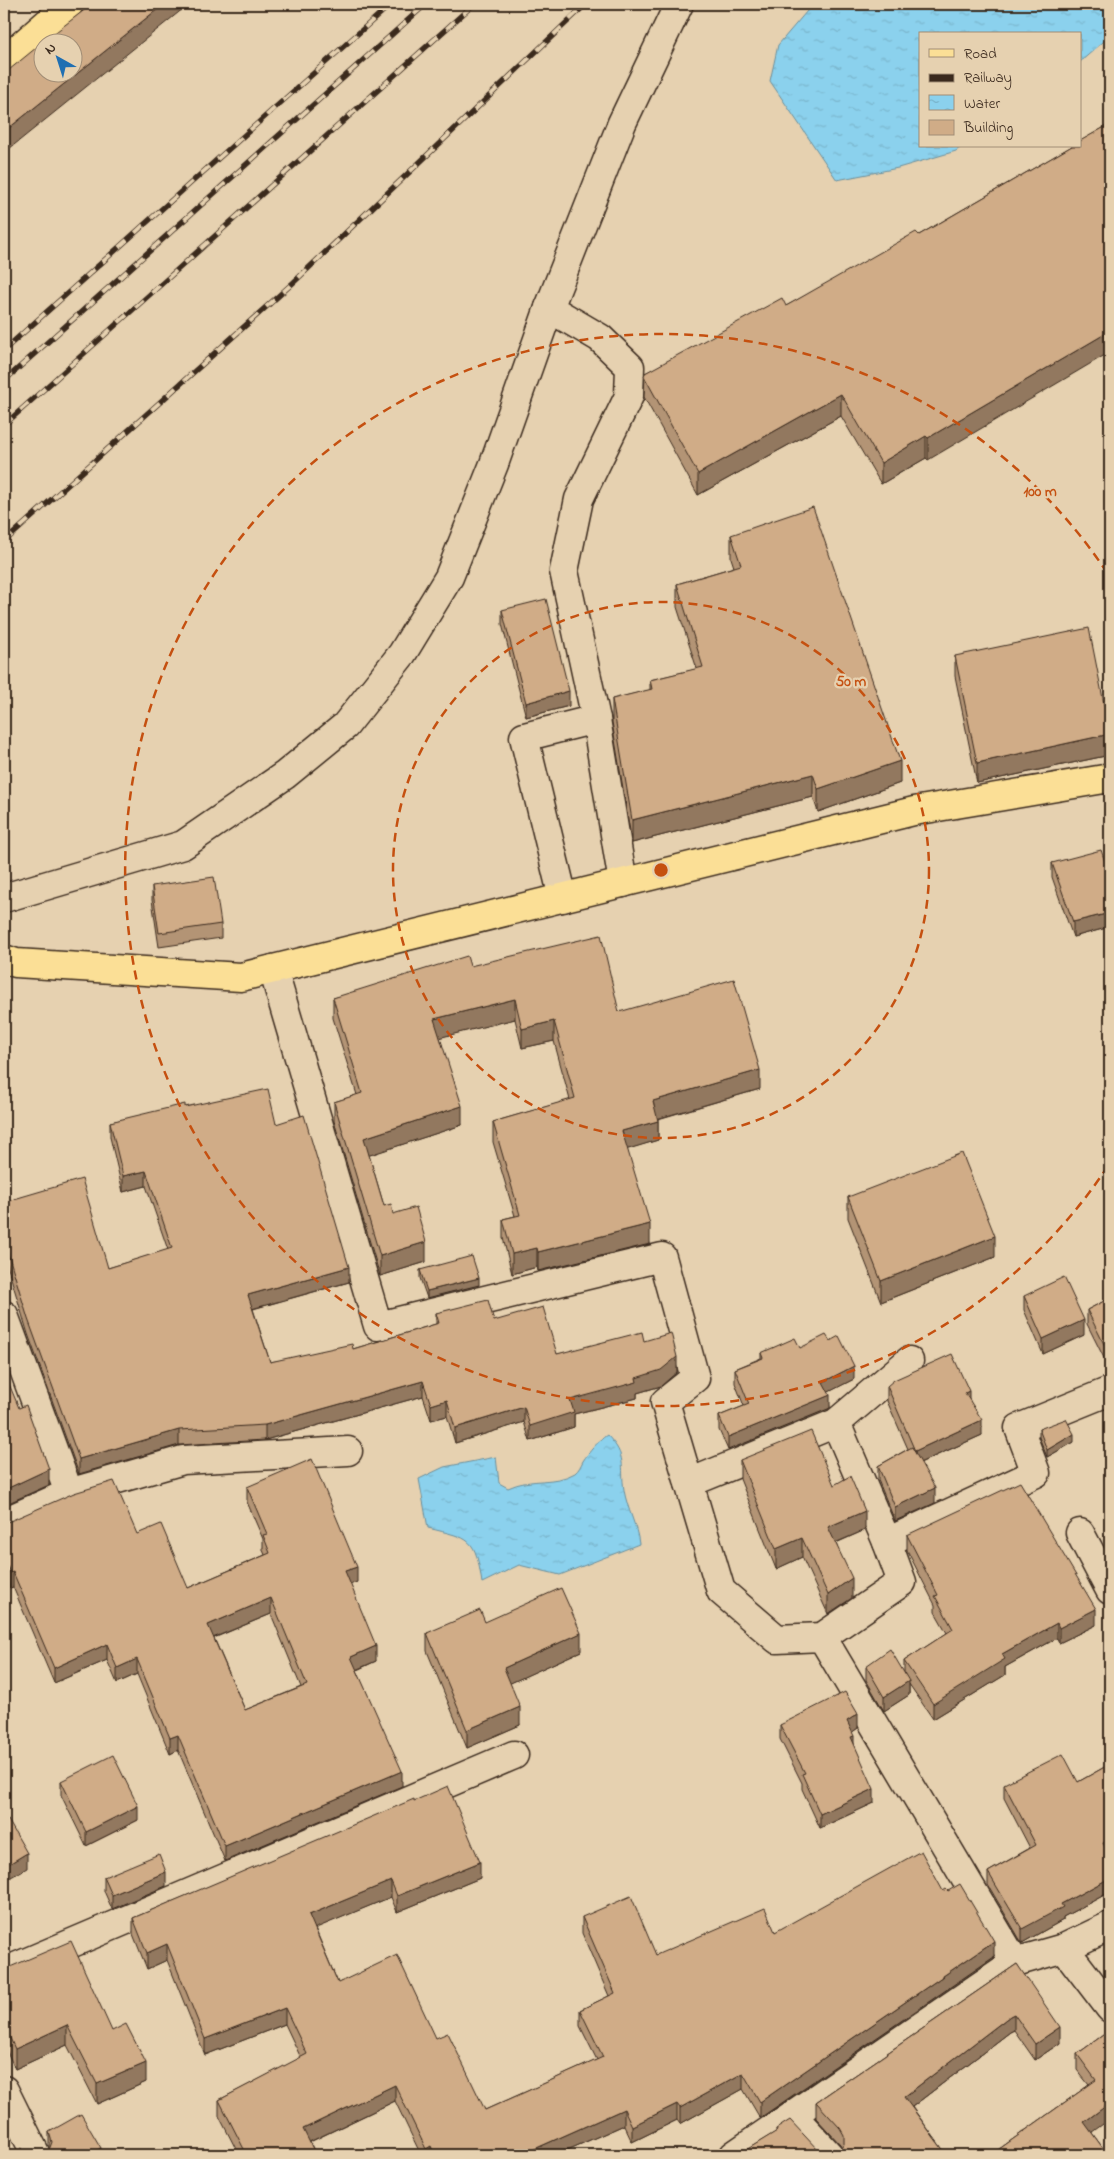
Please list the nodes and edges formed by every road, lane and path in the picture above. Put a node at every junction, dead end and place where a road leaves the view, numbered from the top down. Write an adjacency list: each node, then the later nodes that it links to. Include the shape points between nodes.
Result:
1 (69, 4): 3 (main road)
2 (679, 4): 4 (street, via 622,123)
3 (4, 61)
4 (549, 308): 5 (street, via 600,338 630,367 628,396 579,499 564,571); 8 (street, via 494,464 449,577 402,654 345,726 285,775 183,845)
5 (596, 720): 7 (street); 9 (street, via 524,737)
6 (1110, 778): 7 (main road, via 914,811)
7 (623, 883): 9 (main road)
8 (4, 898)
9 (563, 898): 11 (main road)
10 (4, 959): 11 (main road, via 241,977)
11 (273, 969): 17 (street, via 378,1326 662,1257 695,1378 665,1402)
12 (4, 1315): 18 (street)
13 (910, 1361): 15 (street)
14 (1110, 1391): 21 (street, via 1019,1428 1036,1473)
15 (836, 1423): 17 (street); 21 (street)
16 (348, 1451): 18 (street, via 183,1460)
17 (689, 1483): 23 (street, via 721,1591 777,1639)
18 (69, 1493): 19 (street)
19 (4, 1522)
20 (1080, 1533): 22 (street)
21 (888, 1542): 23 (street, via 902,1582)
22 (1110, 1590)
23 (822, 1637): 27 (street)
24 (514, 1755): 28 (street)
25 (1110, 1926): 26 (street)
26 (1064, 1948): 27 (street); 29 (street)
27 (1015, 1962): 31 (street)
28 (4, 1972)
29 (1110, 2008)
30 (4, 2090): 32 (street)
31 (793, 2116): 33 (street); 34 (street)
32 (36, 2155)
33 (734, 2155)
34 (829, 2155)

